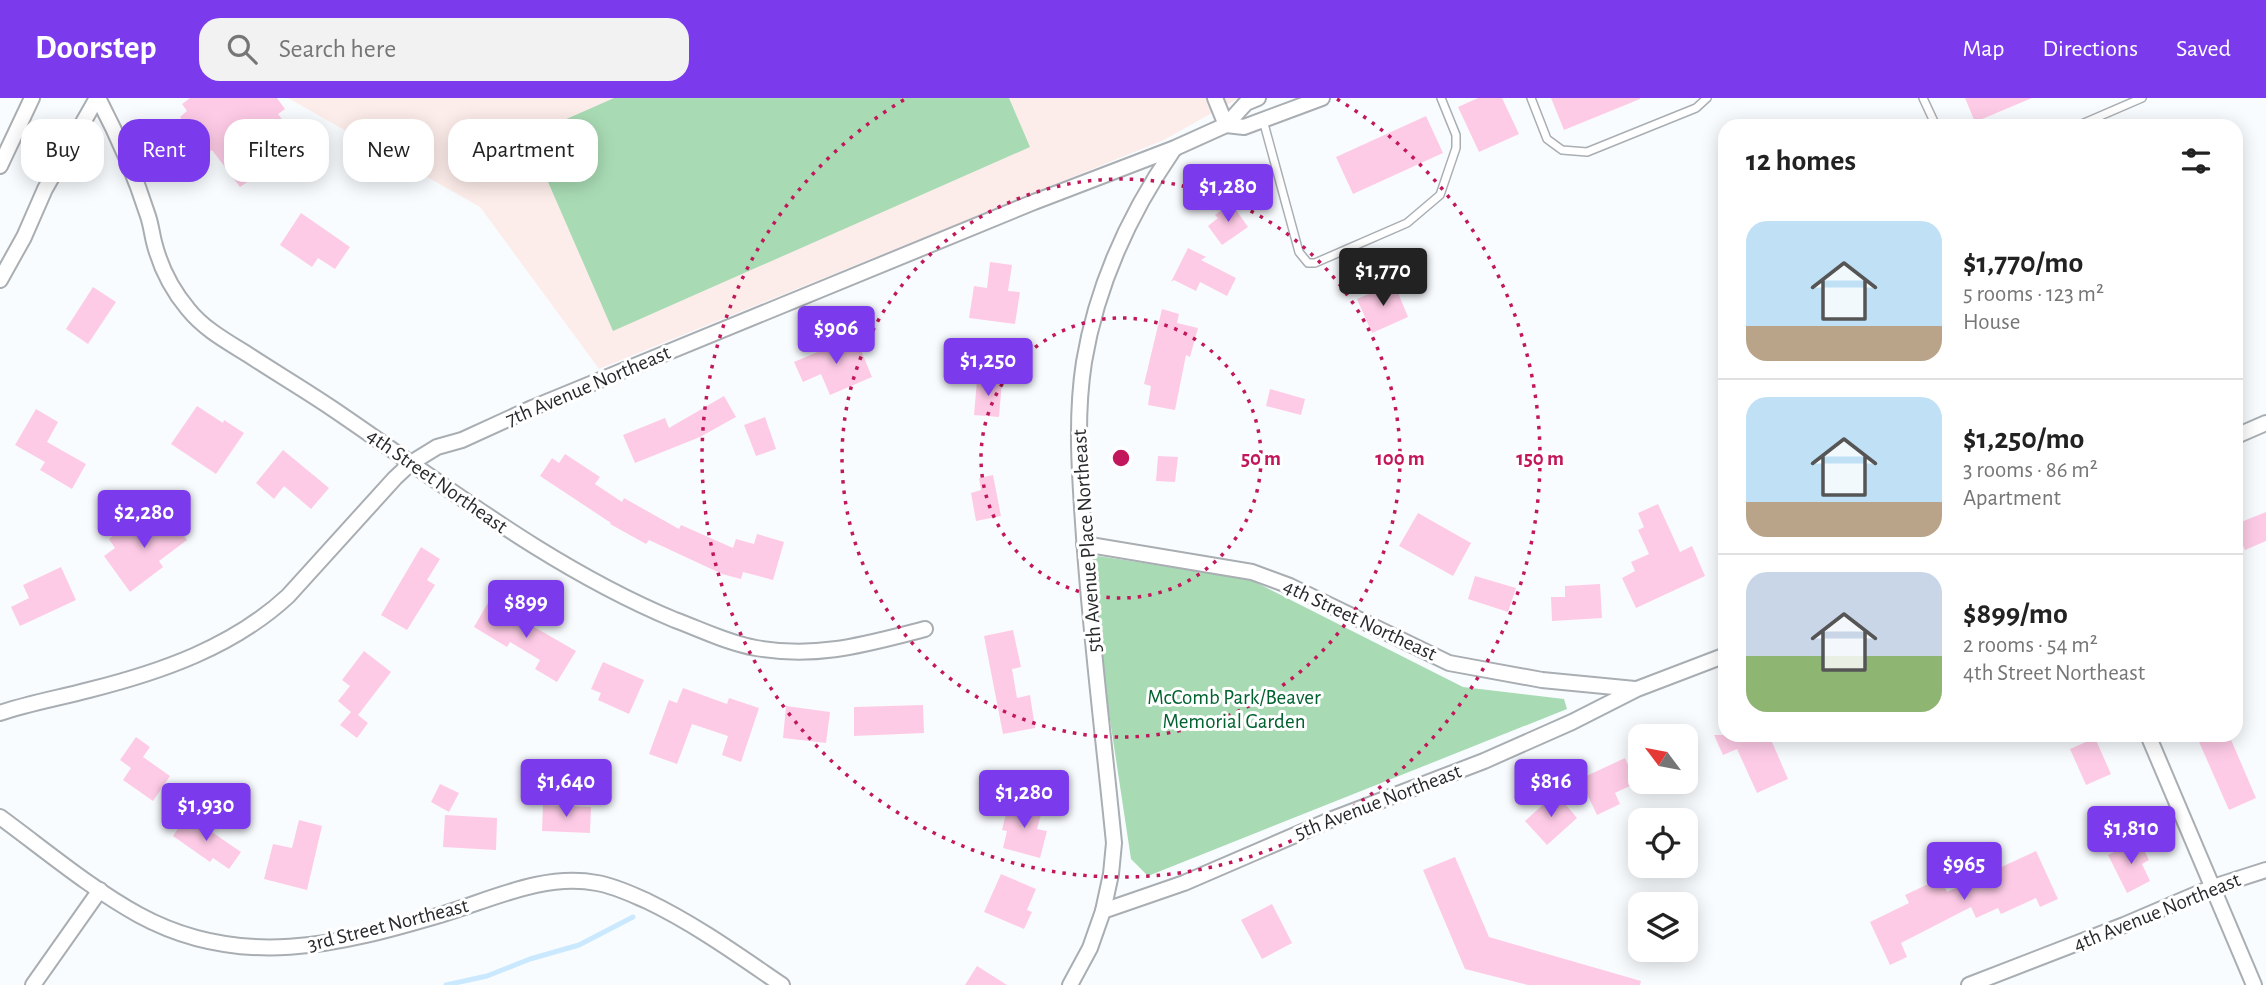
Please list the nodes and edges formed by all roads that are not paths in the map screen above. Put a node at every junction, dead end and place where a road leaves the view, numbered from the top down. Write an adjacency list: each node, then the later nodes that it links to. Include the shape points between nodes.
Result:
1 (32, 98): 16 (street)
2 (97, 98): 17 (street); 20 (street, 4th Street Northeast, via 132,169 163,267 188,310 206,327)
3 (1215, 98): 14 (street)
4 (1258, 98): 14 (street, 7th Avenue Northeast, via 1246,103)
5 (1322, 98): 13 (street, 7th Avenue Northeast)
6 (1441, 98): 13 (lane, via 1456,135 1456,148 1440,195 1407,223 1308,263 1299,252)
7 (1531, 98): 8 (lane, via 1547,139 1562,150 1587,152 1696,108)
8 (1707, 98)
9 (1923, 98): 11 (lane)
10 (2142, 98): 12 (lane)
11 (1933, 119)
12 (2093, 119)
13 (1263, 120): 14 (street, 7th Avenue Northeast, via 1244,127)
14 (1226, 125): 15 (street, 7th Avenue Northeast)
15 (1175, 148): 20 (street, 7th Avenue Northeast, via 437,447); 21 (street, 5th Avenue Place Northeast, via 1123,234 1091,327 1079,418)
16 (0, 166)
17 (0, 281)
18 (2266, 423): 19 (street)
19 (2243, 433)
20 (411, 463): 22 (street, 4th Street Northeast, via 534,548 597,584 725,640 783,652 813,652); 25 (street, 7th Avenue Northeast, via 288,596 238,635 142,675)
21 (1084, 544): 24 (street, 4th Street Northeast, via 1252,572 1449,663 1542,680); 31 (street, 5th Avenue Place Northeast, via 1114,843)
22 (925, 629)
23 (1718, 658): 24 (street, 5th Avenue Northeast)
24 (1637, 689): 31 (street, 5th Avenue Northeast, via 1484,761)
25 (0, 713)
26 (2151, 742): 29 (street)
27 (0, 817): 30 (street, 3rd Street Northeast)
28 (2266, 870): 29 (street, 4th Avenue Northeast)
29 (2213, 887): 35 (street, 4th Avenue Northeast); 36 (street)
30 (100, 890): 32 (street); 33 (street, 3rd Street Northeast, via 176,932 225,945 268,949 374,933 541,883 596,882 663,909)
31 (1103, 912): 34 (street)
32 (33, 985)
33 (782, 985)
34 (1070, 985)
35 (1969, 985)
36 (2254, 985)

